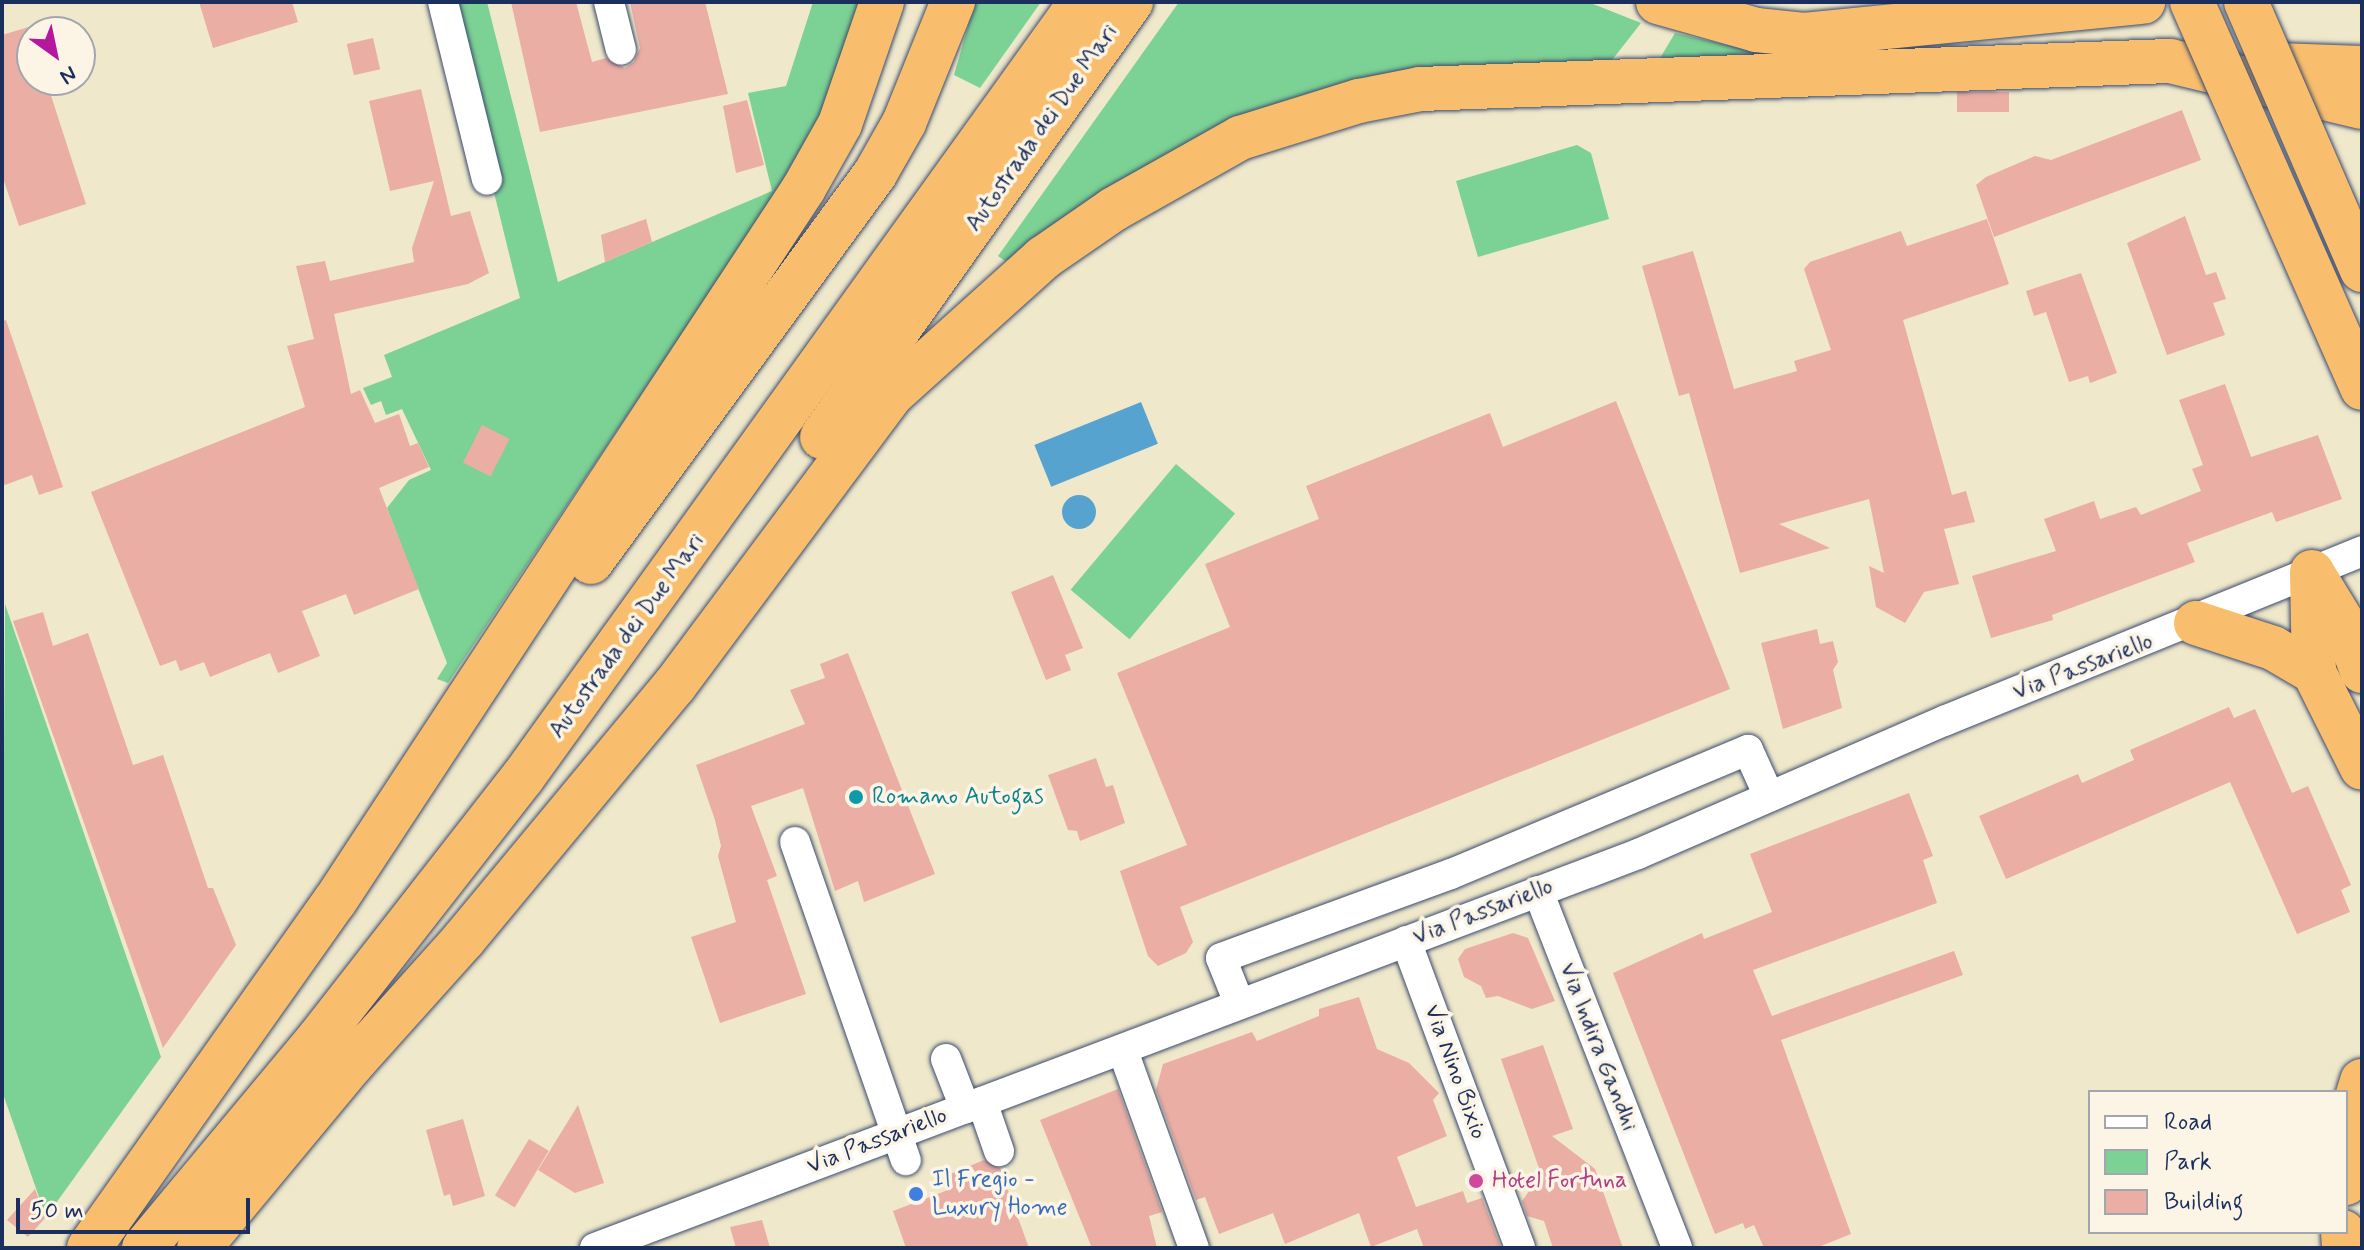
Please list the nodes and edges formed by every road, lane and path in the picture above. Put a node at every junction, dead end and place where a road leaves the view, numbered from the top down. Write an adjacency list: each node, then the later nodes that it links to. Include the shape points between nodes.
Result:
1 (443, 2): 18 (street)
2 (609, 2): 14 (street)
3 (882, 2): 31 (highway, via 845,112 804,188)
4 (953, 2): 31 (highway, via 904,123 875,174)
5 (1050, 2): 21 (highway)
6 (1081, 2): 21 (highway, Autostrada dei Due Mari)
7 (1131, 2): 36 (highway, Autostrada dei Due Mari, via 656,670)
8 (1658, 2): 13 (highway)
9 (1827, 2): 13 (highway)
10 (2143, 2): 13 (highway, via 1847,34 1756,30)
11 (2192, 2): 20 (highway, bridge)
12 (2246, 2): 19 (highway, bridge)
13 (1717, 18)
14 (621, 50)
15 (2170, 61): 16 (highway); 17 (highway); 36 (highway, via 1420,89 1295,119 1240,138 1184,167 1043,258 891,395 675,685 464,939)
16 (2362, 68)
17 (2362, 107)
18 (487, 180)
19 (2362, 270)
20 (2362, 388)
21 (720, 509): 44 (highway, Autostrada dei Due Mari, via 422,908)
22 (2362, 551): 23 (street, Via Passariello)
23 (2312, 572): 24 (street, Via Passariello); 25 (highway, via 2346,628); 26 (highway)
24 (2196, 623): 26 (highway, via 2273,648); 28 (street, Via Passariello)
25 (2362, 671)
26 (2314, 672): 27 (highway)
27 (2362, 768)
28 (1769, 796): 30 (street, Via Passariello); 33 (street, via 1748,750 1451,874 1221,958)
29 (795, 842): 39 (street)
30 (1538, 891): 32 (street, Via Passariello); 48 (street, Via Indira Gandhi)
31 (335, 901): 43 (highway)
32 (1406, 941): 33 (street, Via Passariello); 47 (street, Via Nino Bixio)
33 (1239, 1003): 34 (street, Via Passariello)
34 (1123, 1051): 38 (street, Via Passariello); 46 (street)
35 (946, 1059): 38 (street)
36 (351, 1065): 45 (highway, Autostrada dei Due Mari)
37 (2362, 1081): 41 (highway, via 2350,1121)
38 (974, 1105): 39 (street, Via Passariello); 40 (street)
39 (901, 1147): 42 (street, Via Passariello)
40 (999, 1151)
41 (2348, 1152)
42 (607, 1246)
43 (89, 1248)
44 (144, 1248)
45 (199, 1248)
46 (1194, 1248)
47 (1520, 1248)
48 (1677, 1248)

